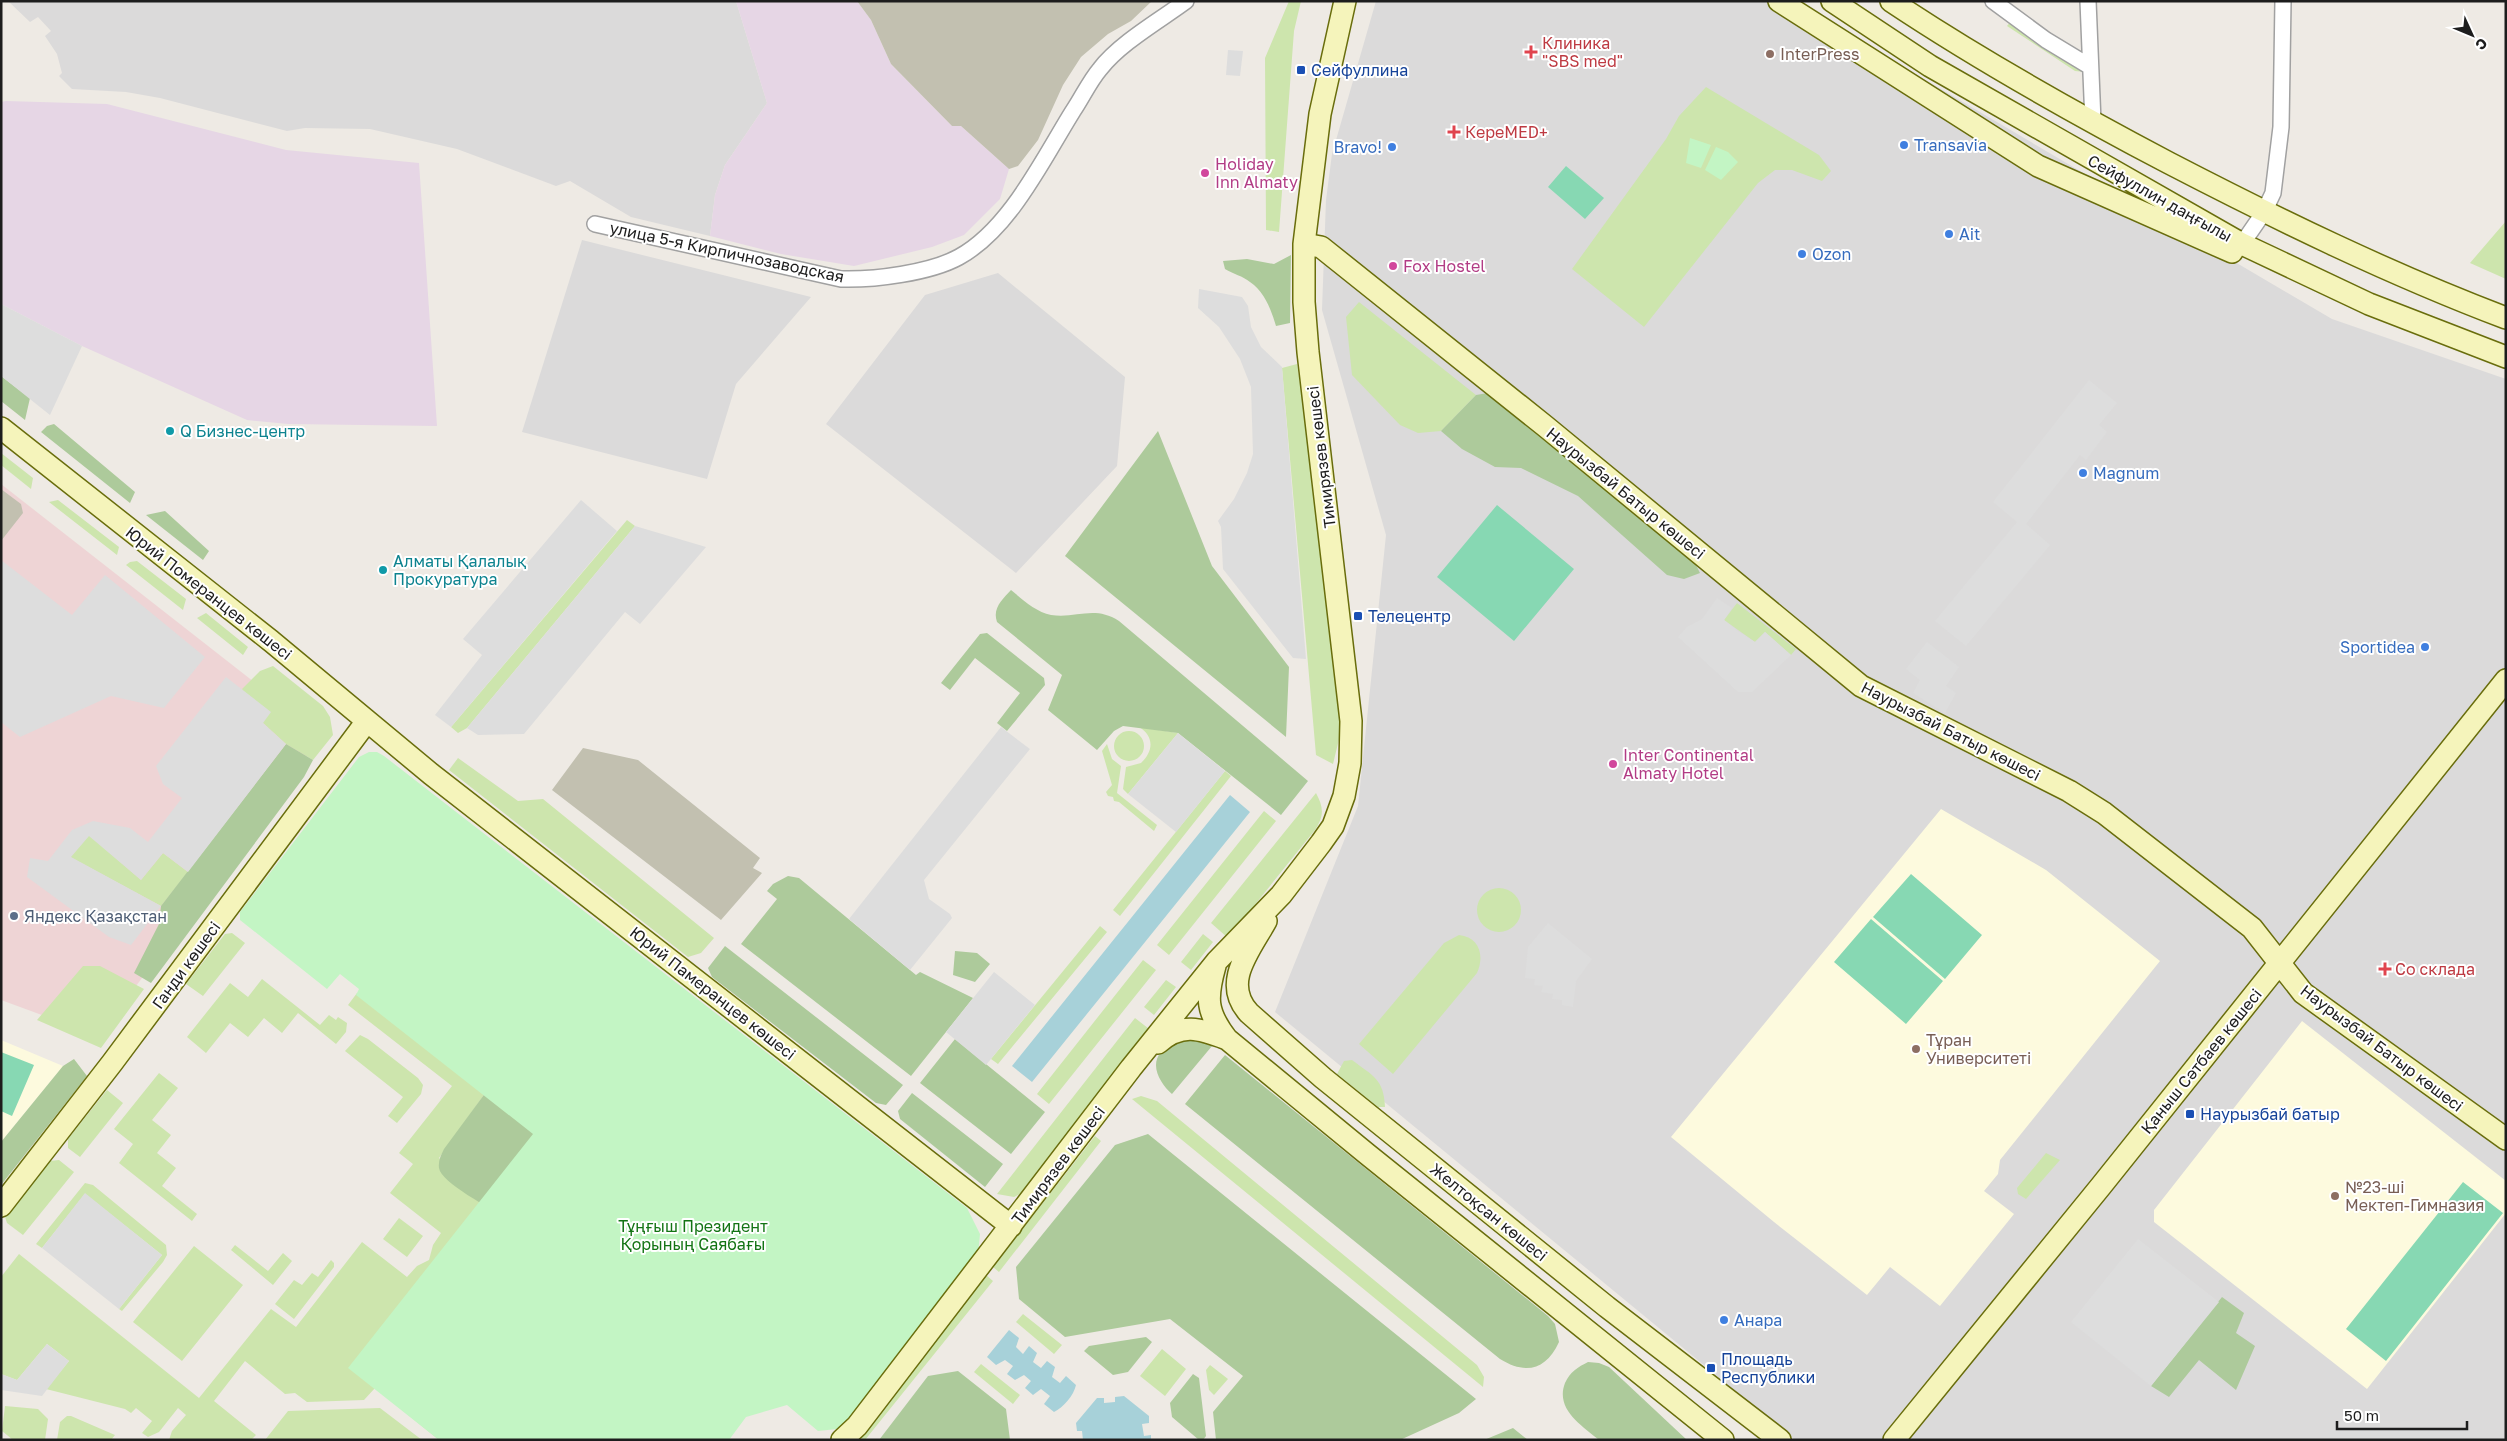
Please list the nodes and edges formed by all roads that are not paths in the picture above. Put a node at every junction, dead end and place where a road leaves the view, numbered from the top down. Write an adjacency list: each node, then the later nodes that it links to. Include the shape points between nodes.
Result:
1 (1186, 1): 14 (street, улица 5-я Кирпичнозаводская, via 1100,69 1015,204 986,237 959,257 870,280 840,279)
2 (1345, 1): 15 (street, Тимирязев көшесі, via 1320,114)
3 (1779, 1): 17 (street, via 2038,166 2230,252)
4 (1832, 1): 16 (street, Сейфуллин даңғылы, via 1930,66)
5 (1891, 1): 11 (street, Сейфуллин даңғылы)
6 (1915, 1): 11 (street)
7 (1993, 1): 10 (street, via 2046,40)
8 (2088, 1): 10 (street)
9 (2282, 1): 13 (street, via 2281,127)
10 (2089, 66): 12 (street)
11 (2011, 77): 12 (street, Сейфуллин даңғылы)
12 (2092, 122): 13 (street, Сейфуллин даңғылы)
13 (2267, 208): 16 (street); 18 (street, Сейфуллин даңғылы, via 2458,300)
14 (595, 224)
15 (1304, 244): 24 (street, Тимирязев көшесі, via 1308,352 1351,721 1350,763 1344,796 1333,826); 27 (street, Наурызбай Батыр көшесі, via 1322,247 1861,686 2069,791 2104,814 2252,928)
16 (2242, 244): 17 (street, Сейфуллин даңғылы)
17 (2315, 278): 19 (street, Сейфуллин даңғылы, via 2369,304)
18 (2506, 318)
19 (2506, 357)
20 (1, 428): 22 (street, Юрий Померанцев көшесі)
21 (2506, 680): 27 (street, Қаныш Сәтбаев көшесі)
22 (367, 721): 23 (street, Юрий Померанцев көшесі); 31 (street, Ганди көшесі)
23 (414, 760): 32 (street, Юрий Памеранцев көшесі)
24 (1281, 896): 25 (street, Тимирязев көшесі); 26 (street, Тимирязев көшесі)
25 (1217, 961): 28 (street, via 1208,1004 1212,1018); 29 (street, Тимирязев көшесі)
26 (1244, 961): 33 (street, Желтоқсан көшесі, via 1237,976 1236,991 1240,1004 1249,1013 1323,1078)
27 (2280, 963): 30 (street, Наурызбай Батыр көшесі, via 2303,993); 40 (street, Қаныш Сәтбаев көшесі)
28 (1227, 1039): 29 (street, via 1192,1028 1179,1030 1167,1035); 34 (street, Желтоқсан көшесі)
29 (1139, 1059): 32 (street, Тимирязев көшесі)
30 (2506, 1139)
31 (1, 1206)
32 (1011, 1226): 36 (street, Тимирязев көшесі, via 857,1426)
33 (1607, 1307): 34 (street); 39 (street, Желтоқсан көшесі)
34 (1588, 1330): 35 (street, Желтоқсан көшесі)
35 (1630, 1364): 37 (street); 38 (street)
36 (842, 1440)
37 (1707, 1440)
38 (1723, 1440)
39 (1780, 1440)
40 (1894, 1440)

